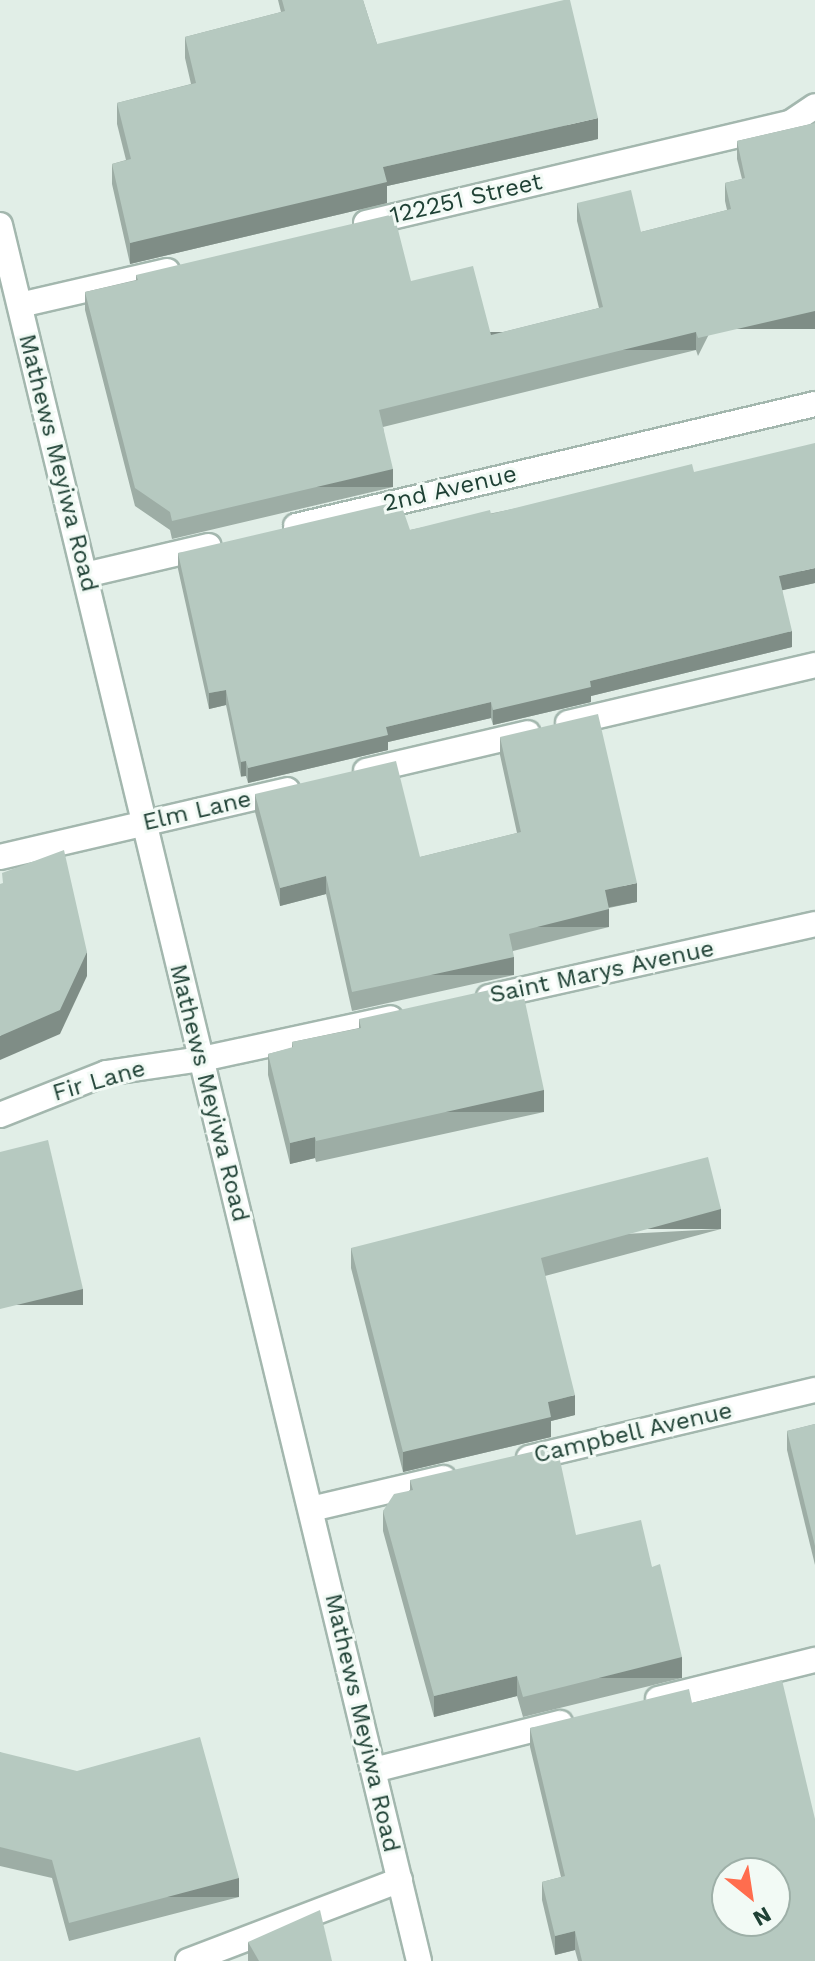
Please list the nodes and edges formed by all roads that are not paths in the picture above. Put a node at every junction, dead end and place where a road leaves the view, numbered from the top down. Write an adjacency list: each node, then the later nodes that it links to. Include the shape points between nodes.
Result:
1 (815, 106): 3 (street, 122251 Street, via 790,123)
2 (0, 225): 5 (street, Mathews Meyiwa Road)
3 (343, 229)
4 (190, 265): 5 (street)
5 (20, 305): 9 (street, Mathews Meyiwa Road)
6 (815, 404): 7 (street, 2nd Avenue)
7 (272, 531)
8 (225, 542): 9 (street)
9 (85, 575): 13 (street, Mathews Meyiwa Road)
10 (815, 665): 11 (street)
11 (341, 777)
12 (311, 784): 13 (street, Elm Lane)
13 (142, 824): 14 (street, Elm Lane); 18 (street, Mathews Meyiwa Road)
14 (0, 857)
15 (815, 924): 16 (street, Saint Marys Avenue)
16 (467, 1002)
17 (420, 1012): 18 (street)
18 (202, 1059): 19 (street, Fir Lane, via 106,1073); 23 (street, Mathews Meyiwa Road)
19 (0, 1115)
20 (815, 1390): 21 (street, Campbell Avenue)
21 (509, 1462)
22 (464, 1473): 23 (street)
23 (311, 1509): 27 (street, Mathews Meyiwa Road)
24 (815, 1660): 25 (street)
25 (632, 1706)
26 (587, 1717): 27 (street)
27 (374, 1770): 28 (street, Mathews Meyiwa Road)
28 (400, 1880): 29 (street); 30 (street, Mathews Meyiwa Road)
29 (188, 1961)
30 (419, 1961)

